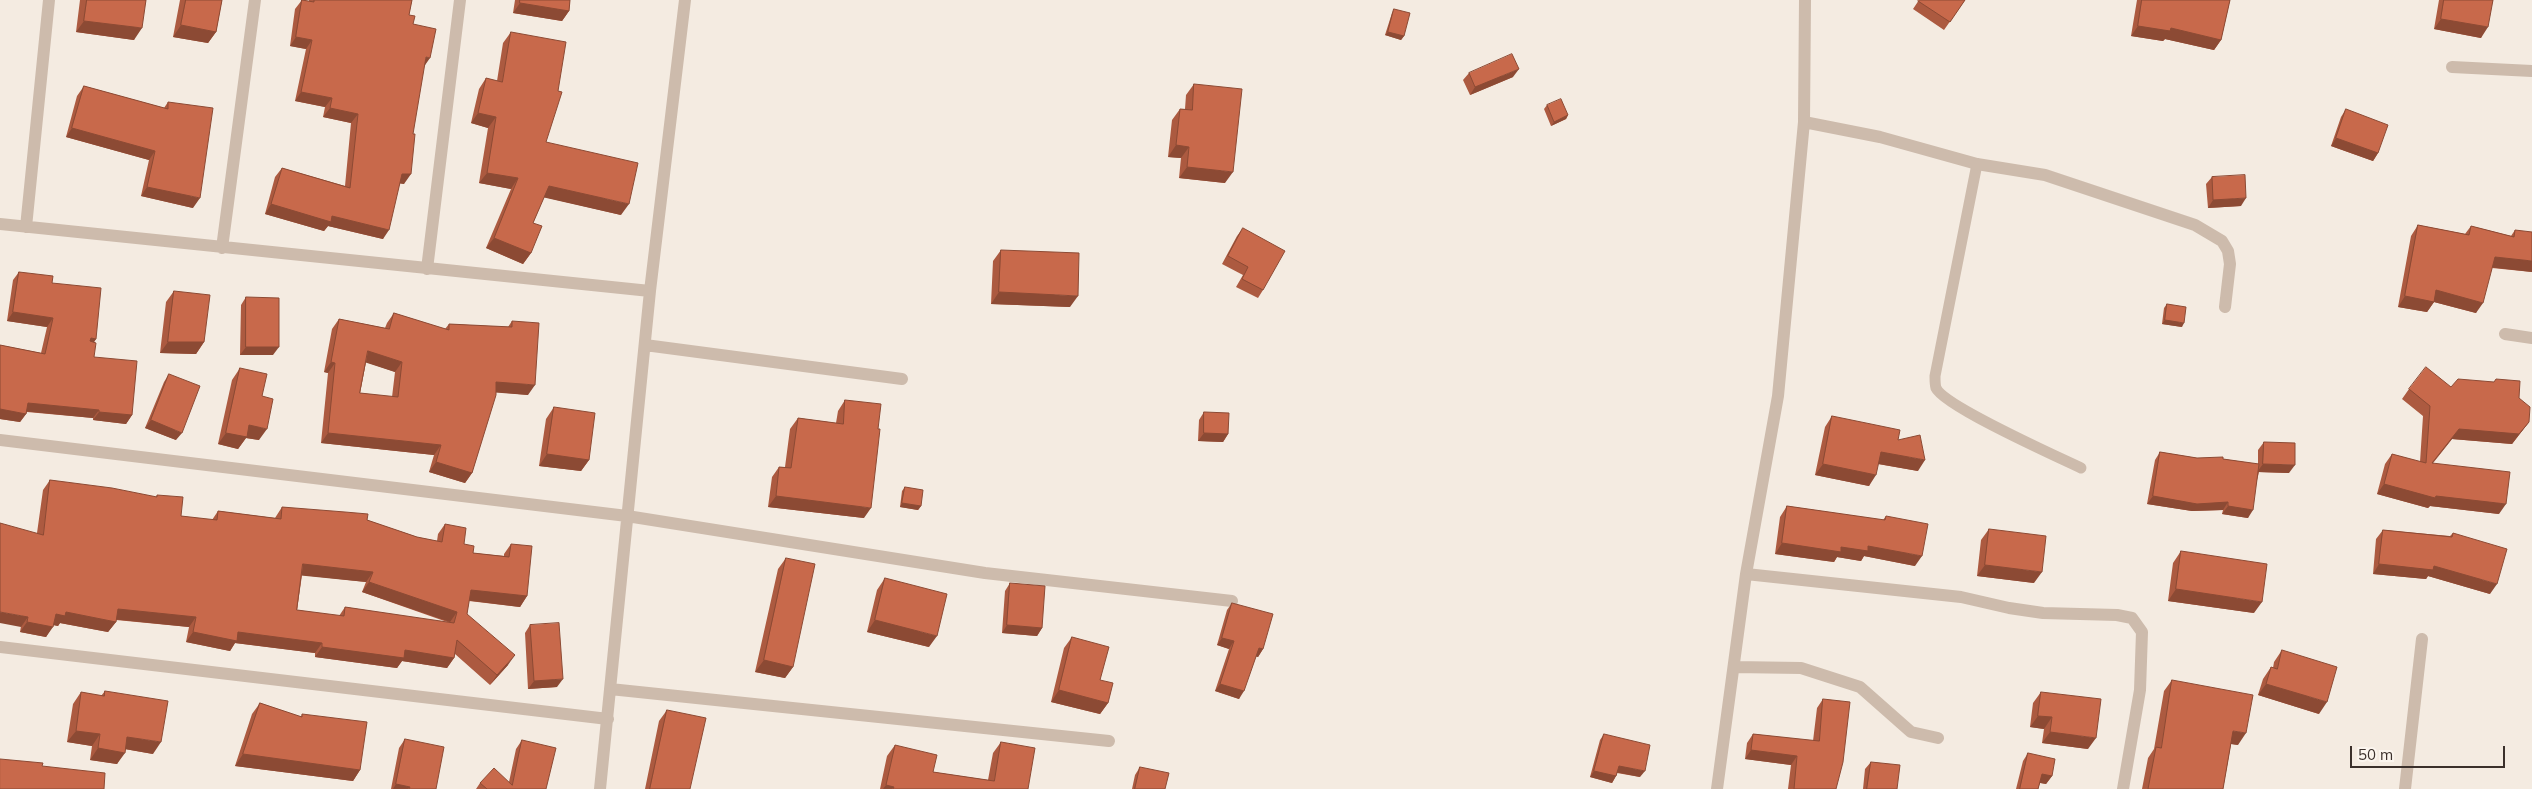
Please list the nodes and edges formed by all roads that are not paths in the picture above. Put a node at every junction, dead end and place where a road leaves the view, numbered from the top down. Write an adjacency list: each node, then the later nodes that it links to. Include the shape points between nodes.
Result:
1 (49, 0): 11 (street)
2 (255, 0): 12 (street)
3 (460, 0): 13 (street)
4 (685, 0): 14 (street)
5 (1805, 0): 8 (street)
6 (2452, 67): 7 (street)
7 (2532, 70)
8 (1804, 122): 9 (street, via 1880,137); 23 (street, via 1778,396)
9 (1977, 164): 15 (street, via 2046,175 2144,207 2210,233 2222,241 2228,251 2230,264); 21 (lane, via 1935,376 1936,388 1988,423)
10 (0, 224): 11 (street)
11 (26, 227): 12 (street)
12 (222, 248): 13 (street)
13 (427, 268): 14 (street)
14 (650, 291): 18 (street)
15 (2225, 307)
16 (2505, 334): 17 (street)
17 (2532, 338)
18 (644, 345): 19 (street); 22 (street)
19 (902, 379)
20 (0, 440): 22 (street)
21 (2081, 468)
22 (627, 516): 24 (street, via 985,574); 28 (street)
23 (1746, 574): 27 (street); 34 (street, via 1961,597 2043,613 2132,618 2142,632 2140,690)
24 (1232, 601)
25 (2422, 639): 35 (street)
26 (0, 647): 29 (street)
27 (1734, 667): 30 (street, via 1801,668 1860,688 1911,732); 33 (street)
28 (610, 689): 29 (street); 31 (street)
29 (608, 719): 32 (street)
30 (1938, 738)
31 (1109, 741)
32 (600, 789)
33 (1717, 789)
34 (2122, 789)
35 (2406, 789)

